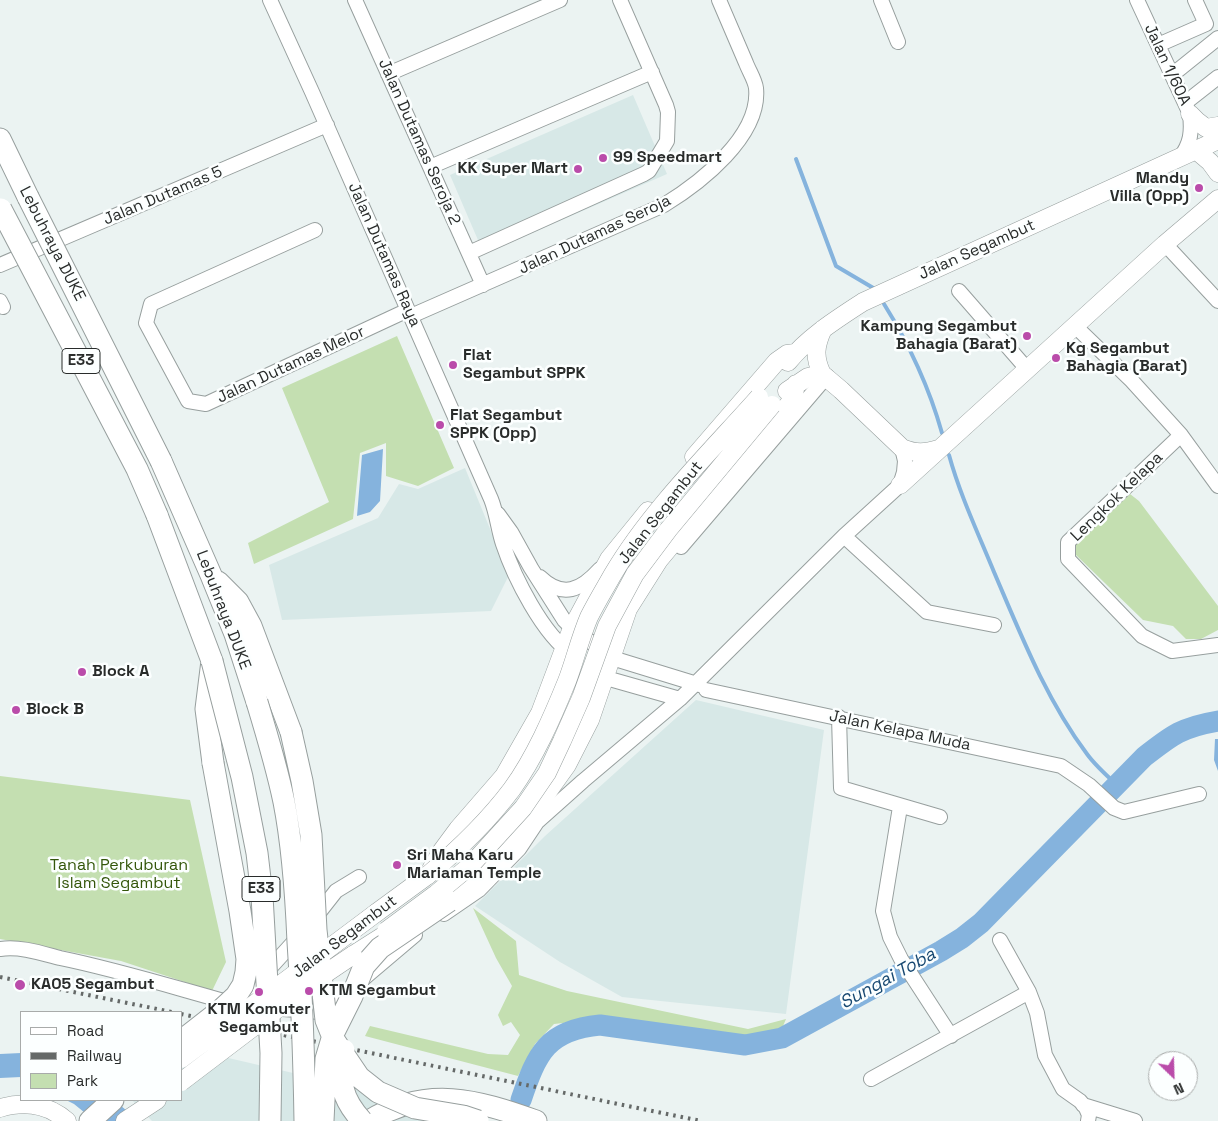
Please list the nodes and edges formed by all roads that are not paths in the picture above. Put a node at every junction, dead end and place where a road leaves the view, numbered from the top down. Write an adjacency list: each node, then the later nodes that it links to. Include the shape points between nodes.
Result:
1 (270, 0): 17 (street, Jalan Dutamas Raya)
2 (355, 0): 13 (street, Jalan Dutamas Seroja 2)
3 (560, 0): 13 (street)
4 (620, 0): 12 (street)
5 (719, 0): 31 (street, Jalan Dutamas Seroja, via 756,87 749,123 732,149 683,194 640,217)
6 (881, 0): 10 (street)
7 (1137, 0): 11 (street, Jalan 1/60A)
8 (1195, 0): 11 (street, via 1206,24)
9 (1218, 38): 14 (street)
10 (898, 42)
11 (1158, 45): 14 (street, Jalan 1/60A)
12 (652, 72): 23 (street); 29 (street, via 666,105 668,132 667,142 649,171)
13 (388, 74): 23 (street, Jalan Dutamas Seroja 2)
14 (1172, 74): 16 (street, Jalan 1/60A)
15 (1218, 77): 16 (street)
16 (1188, 108): 18 (main road, via 1206,128); 22 (street, Jalan 1/60A, via 1191,139)
17 (326, 126): 30 (street, Jalan Dutamas 5); 34 (street, Jalan Dutamas Raya)
18 (1218, 126)
19 (0, 139): 53 (highway, Lebuhraya DUKE / E33, bridge, via 160,461)
20 (1218, 140): 21 (main road, Jalan Segambut)
21 (1197, 151): 22 (main road, Jalan Segambut); 24 (main road)
22 (1180, 158): 36 (main road, Jalan Segambut, via 863,302)
23 (430, 167): 29 (street, Jalan Dutamas Seroja 2)
24 (1218, 174)
25 (1218, 199): 28 (main road)
26 (1, 208): 59 (highway, Lebuhraya DUKE / E33, bridge, via 137,469)
27 (315, 230): 34 (street, Jalan Dutamas Melor, via 151,304 146,323 188,402 206,404)
28 (1165, 244): 33 (street); 35 (main road)
29 (469, 253): 31 (street, Jalan Dutamas Seroja 2)
30 (0, 265)
31 (483, 285): 34 (street, Jalan Dutamas Seroja)
32 (959, 291): 38 (street)
33 (1218, 300)
34 (409, 313): 47 (street, Jalan Dutamas Raya)
35 (1075, 326): 38 (main road); 42 (street, via 1132,381)
36 (823, 329): 37 (main road, Jalan Segambut); 39 (main road, via 815,352)
37 (795, 353): 41 (main road, Jalan Segambut); 50 (main road, via 777,361 765,374 666,488)
38 (1027, 369): 44 (main road)
39 (824, 375): 40 (main road, Jalan Segambut, via 808,377); 43 (main road); 49 (street)
40 (796, 384): 41 (main road, Jalan Segambut); 51 (main road, via 793,399)
41 (766, 401): 69 (main road, Jalan Segambut, bridge, via 651,521 614,573 589,618 550,720 512,788 480,827); 74 (main road, Jalan Segambut, bridge, via 635,574 607,626 562,742 522,808 471,865)
42 (1181, 435): 46 (street); 56 (street, Lengkok Kelapa, via 1068,542 1068,559 1142,636 1172,651)
43 (902, 448): 44 (main road, via 912,453); 45 (street, via 905,461)
44 (939, 449): 45 (main road)
45 (900, 485): 48 (street)
46 (1218, 486)
47 (496, 511): 52 (street, Jalan Dutamas Raya); 57 (street, Jalan Dutamas Raya, via 503,544 521,585)
48 (844, 536): 54 (street, via 927,612); 62 (street)
49 (676, 552)
50 (614, 554): 51 (main road, via 611,567 615,578 624,585 641,579); 52 (street, via 584,584 563,591 547,584); 55 (main road)
51 (659, 560): 58 (main road, via 628,609)
52 (530, 568): 55 (street, Jalan Dutamas Raya)
53 (211, 575): 92 (highway, Lebuhraya DUKE / E33, bridge, via 251,685 284,803 296,901); 96 (highway, E33, bridge, via 238,602 251,626 291,732 311,836 316,930 326,1020 330,1030 359,1077 378,1092 415,1108)
54 (994, 625)
55 (572, 628): 57 (main road); 58 (street, Jalan Dutamas Raya)
56 (1218, 645)
57 (563, 648): 60 (main road); 61 (street, Jalan Dutamas Raya)
58 (612, 658): 61 (main road); 62 (street, Jalan Dutamas Raya)
59 (212, 661): 79 (highway, bridge, via 206,709 242,920 246,972 236,996); 91 (highway, Lebuhraya DUKE / E33, bridge, via 242,777 257,853 271,1053)
60 (555, 672): 63 (main road, via 567,667 587,672 596,682); 69 (main road, via 540,713 504,776 447,844)
61 (606, 678): 63 (main road); 64 (street, Jalan Dutamas Raya)
62 (700, 687): 64 (street); 65 (street, Jalan Kelapa Muda)
63 (600, 695): 71 (main road, via 566,765 523,828)
64 (680, 700): 77 (street, via 537,822 519,849 479,890 419,932 330,1007 319,1012 307,1012)
65 (839, 717): 66 (street, Jalan Kelapa Muda, via 1061,766 1114,808 1124,812); 67 (street, via 841,788)
66 (1200, 794)
67 (900, 807): 68 (street); 78 (street, via 883,911 900,960)
68 (940, 817)
69 (428, 874): 80 (main road, Jalan Segambut, bridge)
70 (359, 877): 77 (street, via 336,891)
71 (450, 901): 74 (main road, bridge); 76 (highway, bridge, via 370,957)
72 (1000, 940): 75 (street)
73 (0, 949): 77 (street, via 18,948 63,958)
74 (352, 955): 82 (main road, Jalan Segambut, bridge)
75 (1029, 992): 78 (street); 86 (street, via 1037,1012 1045,1055 1063,1089)
76 (352, 996): 93 (highway, bridge, via 334,1032 326,1058); 94 (highway, bridge, via 342,1074 344,1095)
77 (242, 1003)
78 (951, 1036): 81 (street)
79 (182, 1039)
80 (182, 1058)
81 (871, 1080)
82 (182, 1081)
83 (112, 1101): 89 (highway)
84 (121, 1101): 89 (main road)
85 (155, 1101): 90 (main road)
86 (1083, 1104): 98 (street, via 1088,1111); 99 (street)
87 (8, 1106): 88 (main road, via 38,1106)
88 (68, 1121)
89 (91, 1121)
90 (125, 1121)
91 (270, 1121)
92 (305, 1121)
93 (323, 1121)
94 (362, 1121)
95 (369, 1121): 97 (highway, via 393,1108 419,1101 452,1099 493,1106)
96 (478, 1121)
97 (536, 1121)
98 (1088, 1121)
99 (1135, 1121)

